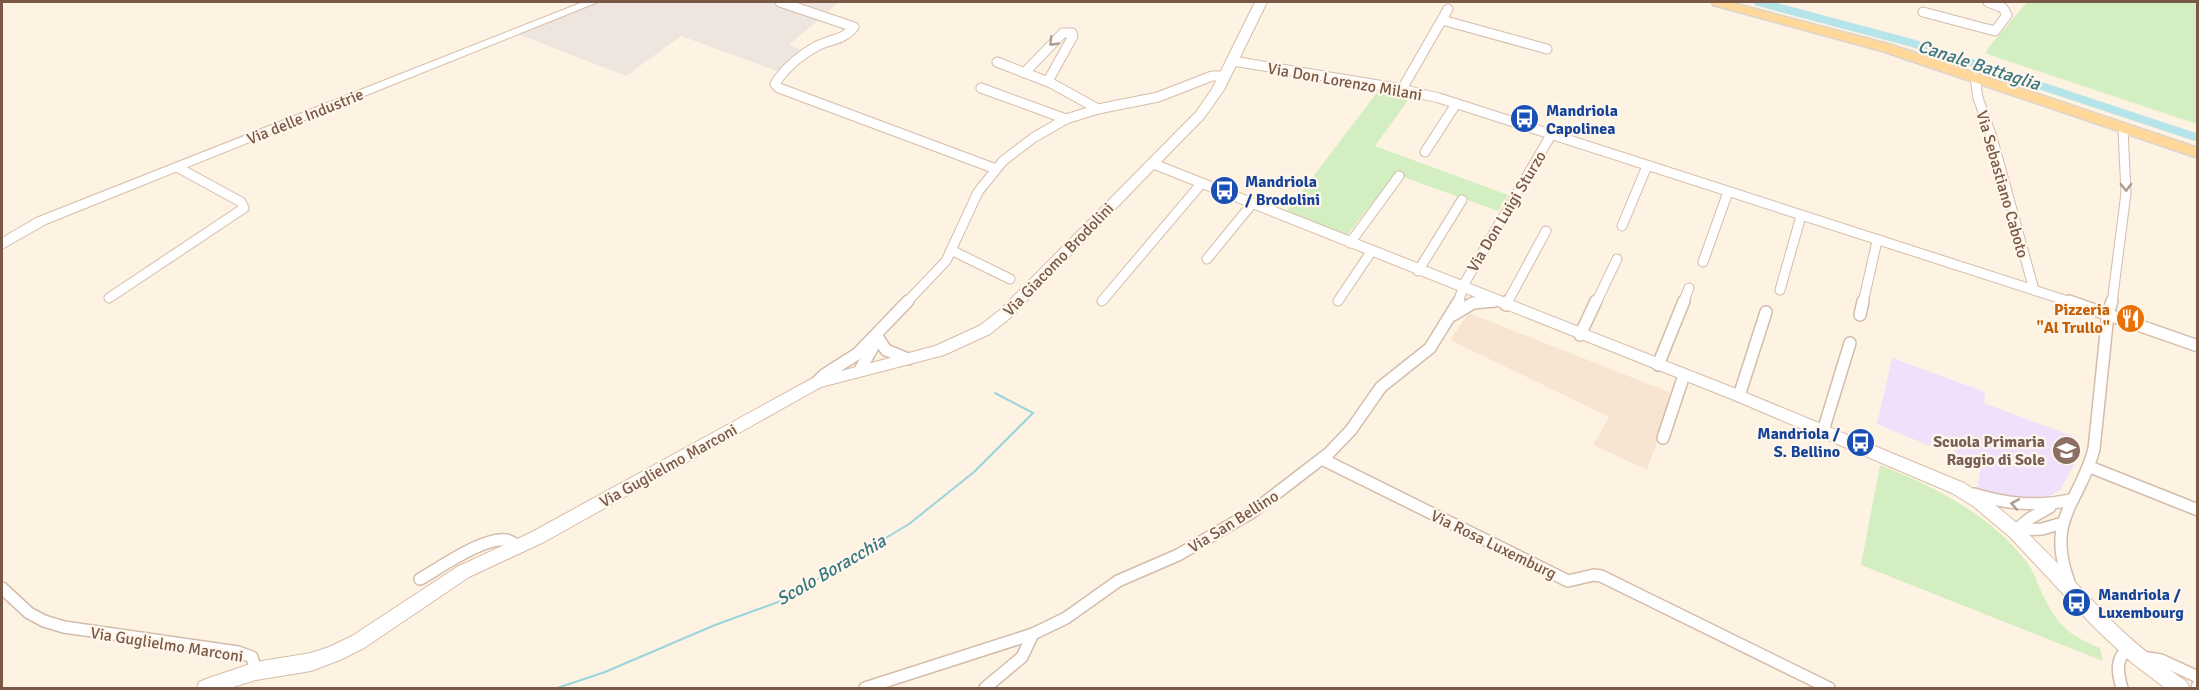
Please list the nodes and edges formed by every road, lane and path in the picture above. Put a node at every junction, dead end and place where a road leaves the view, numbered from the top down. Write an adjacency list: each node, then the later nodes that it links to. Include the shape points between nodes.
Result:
1 (592, 2): 27 (street, Via delle Industrie)
2 (783, 2): 28 (street, via 854,27 837,42 816,46 779,76 775,84 779,88)
3 (1261, 2): 10 (street)
4 (1718, 2): 14 (main road, via 1887,48)
5 (1988, 2): 7 (street, via 2007,15 1995,31)
6 (1448, 9): 8 (street)
7 (1923, 12)
8 (1442, 20): 9 (street); 17 (street)
9 (1547, 49)
10 (1233, 61): 13 (street); 17 (street, Via Don Lorenzo Milani)
11 (998, 63): 12 (street)
12 (1024, 73): 15 (street); 15 (street, one-way to 12, via 1072,33 1063,33)
13 (1225, 76): 19 (street, Via Guglielmo Marconi, via 1212,76 1158,96); 25 (street, Via Giacomo Brodolini, via 1200,115)
14 (1975, 77): 21 (main road); 49 (street, Via Sebastiano Caboto)
15 (1048, 81): 19 (street)
16 (981, 88): 20 (street)
17 (1402, 89): 18 (street, Via Don Lorenzo Milani)
18 (1456, 104): 22 (street, Via Don Lorenzo Milani); 23 (street)
19 (1098, 109): 20 (street, Via Guglielmo Marconi)
20 (1066, 119): 28 (street, Via Guglielmo Marconi, via 1033,138)
21 (2123, 129): 24 (main road); 56 (street, one-way to 56, via 2126,193)
22 (1551, 135): 26 (street, Via Don Lorenzo Milani); 50 (street, Via Don Luigi Sturzo, via 1464,284)
23 (1425, 152)
24 (2198, 153)
25 (1151, 164): 30 (street); 63 (street, Via Giacomo Brodolini, via 993,325 959,345)
26 (1647, 166): 31 (street, Via Don Lorenzo Milani); 35 (street)
27 (177, 167): 39 (street, Via delle Industrie, via 18,232); 51 (street, via 241,202 244,208)
28 (996, 169): 40 (street, Via Guglielmo Marconi, via 978,192)
29 (1399, 177): 38 (street)
30 (1201, 184): 33 (street); 52 (street)
31 (1728, 192): 34 (street, Via Don Lorenzo Milani); 44 (street)
32 (1462, 200): 45 (street)
33 (1252, 204): 38 (street); 42 (street)
34 (1801, 216): 37 (street, Via Don Lorenzo Milani); 48 (street)
35 (1622, 226)
36 (1546, 231): 54 (street)
37 (1877, 241): 49 (street, Via Don Lorenzo Milani); 58 (street)
38 (1350, 243): 41 (street)
39 (2, 244)
40 (951, 250): 46 (street); 59 (street, Via Guglielmo Marconi, via 946,261)
41 (1371, 252): 45 (street); 53 (street)
42 (1207, 259)
43 (1617, 259): 60 (street)
44 (1703, 262)
45 (1418, 271): 50 (street)
46 (1010, 279)
47 (1689, 288): 65 (street)
48 (1780, 290)
49 (2034, 290): 56 (street, Via Don Lorenzo Milani)
50 (1472, 295): 54 (street); 57 (street, Via San Bellino); 57 (street, Via San Bellino, via 1464,293)
51 (110, 298)
52 (1102, 301)
53 (1338, 301)
54 (1501, 303): 60 (street)
55 (1766, 312): 67 (street)
56 (2108, 314): 62 (street, Via Don Lorenzo Milani); 71 (street)
57 (1453, 315): 70 (street, Via San Bellino, via 1430,348 1381,387 1351,429)
58 (1860, 315)
59 (880, 333): 63 (street, via 881,347); 64 (street, Via Guglielmo Marconi)
60 (1580, 335): 65 (street)
61 (1850, 343): 68 (street)
62 (2198, 346)
63 (908, 359): 64 (street, Via Giacomo Brodolini)
64 (859, 364): 78 (street, Via Guglielmo Marconi, via 816,383)
65 (1658, 365): 66 (street)
66 (1684, 375): 67 (street); 69 (street)
67 (1739, 396): 68 (street)
68 (1823, 431): 72 (street)
69 (1663, 438)
70 (1322, 459): 82 (street, Via San Bellino, via 1251,513 1178,555 1118,582 1066,618); 89 (street, Via Rosa Luxemburg, via 1568,581 1601,576)
71 (2090, 467): 73 (street); 75 (street)
72 (1961, 490): 74 (street, one-way to 72, via 2018,505); 77 (street)
73 (2071, 500): 74 (street); 76 (street)
74 (2053, 506): 77 (street)
75 (2198, 510)
76 (2063, 523): 77 (street); 81 (street, via 2061,556)
77 (2016, 530): 81 (street)
78 (519, 547): 79 (street, via 497,540); 84 (street, Via Guglielmo Marconi, via 446,582 334,654)
79 (420, 579)
80 (2, 588): 84 (street, Via Guglielmo Marconi, via 28,613 44,621 87,633 238,652 252,657)
81 (2074, 593): 83 (street)
82 (1033, 634): 87 (street, Via San Bellino); 88 (street, via 1022,657)
83 (2135, 652): 85 (street); 90 (street, via 2124,651 2117,660); 91 (street)
84 (256, 671): 86 (street)
85 (2198, 677)
86 (206, 688)
87 (865, 688)
88 (985, 688)
89 (1829, 688)
90 (2122, 688)
91 (2180, 688)

